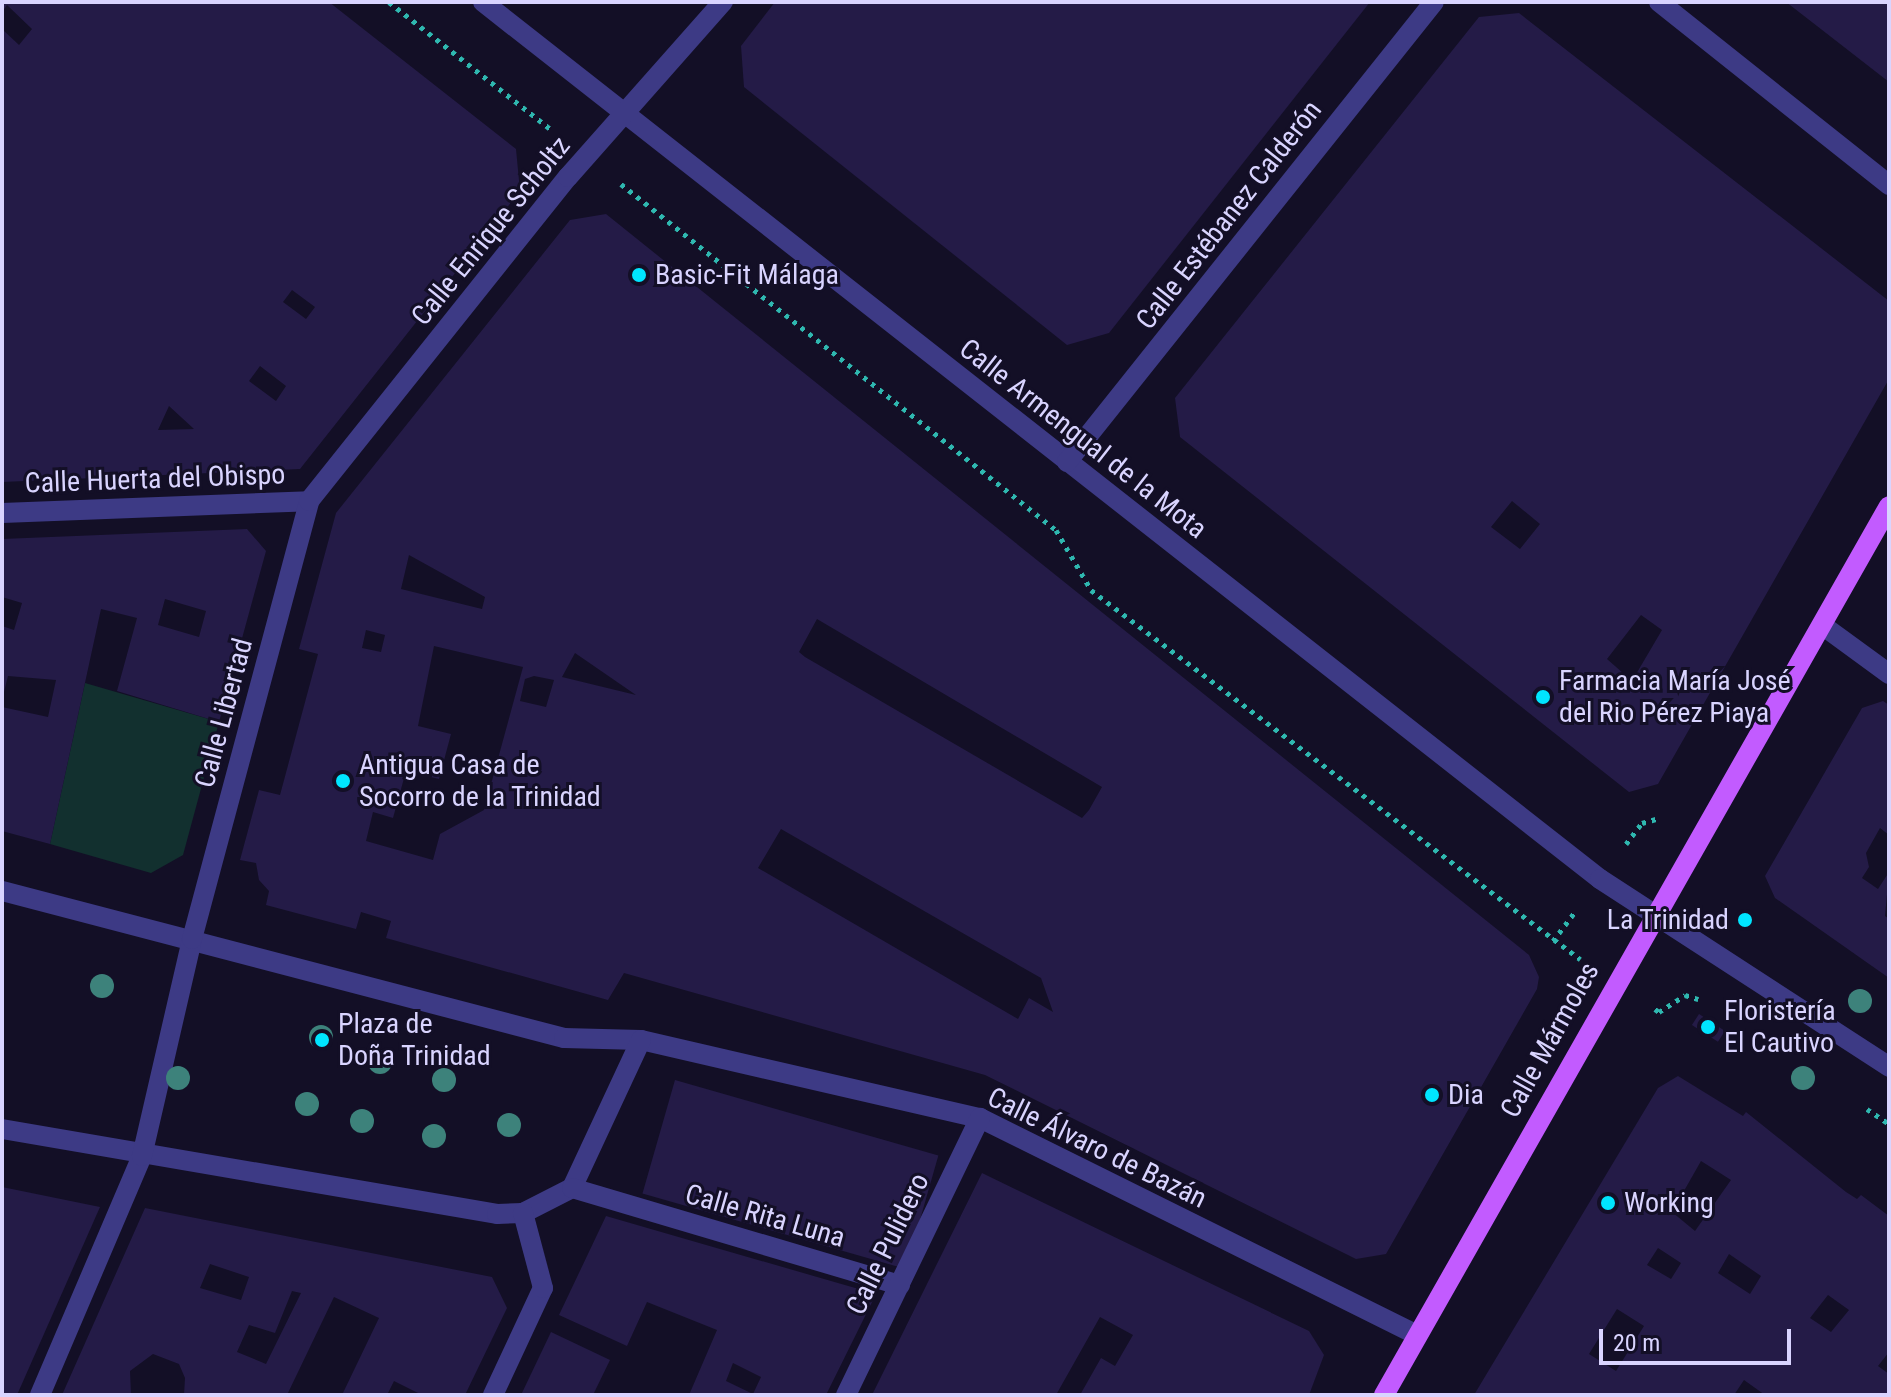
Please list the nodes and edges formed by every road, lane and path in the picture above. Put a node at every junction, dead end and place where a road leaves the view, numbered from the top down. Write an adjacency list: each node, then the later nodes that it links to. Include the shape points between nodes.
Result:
1 (389, 2): 7 (path)
2 (483, 2): 6 (street, Calle Armengual de la Mota)
3 (723, 2): 6 (street, Calle Enrique Scholtz)
4 (1434, 2): 9 (street, Calle Estébanez Calderón)
5 (1659, 2): 8 (street)
6 (624, 113): 7 (street, Calle Enrique Scholtz); 9 (street, Calle Armengual de la Mota)
7 (586, 157): 10 (street, Calle Enrique Scholtz); 18 (path, via 1056,530 1091,590)
8 (1889, 185)
9 (1067, 462): 16 (street, Calle Armengual de la Mota, via 1600,879)
10 (309, 501): 12 (street, Calle Huerta del Obispo); 17 (street, Calle Libertad)
11 (1889, 506): 13 (main road, Calle Mármoles)
12 (2, 513)
13 (1822, 625): 14 (street); 16 (main road, Calle Mármoles)
14 (1889, 674)
15 (2, 891): 17 (street)
16 (1654, 913): 18 (main road, Calle Mármoles); 21 (street, Calle Armengual de la Mota)
17 (192, 939): 20 (street, via 564,1038); 26 (street, Calle Libertad)
18 (1614, 983): 19 (path, via 1659,1012 1685,995); 30 (main road, Calle Mármoles)
19 (1712, 1002)
20 (641, 1040): 23 (street, Calle Álvaro de Bazán); 27 (street)
21 (1889, 1067)
22 (1864, 1107): 24 (path)
23 (980, 1118): 29 (street, Calle Pulidero); 30 (street, Calle Álvaro de Bazán)
24 (1889, 1124)
25 (2, 1129): 26 (street)
26 (142, 1156): 28 (street, via 497,1214); 31 (street, Calle Libertad)
27 (572, 1188): 28 (street); 29 (street, Calle Rita Luna)
28 (523, 1213): 32 (street, via 543,1288)
29 (900, 1285): 33 (street, Calle Pulidero)
30 (1417, 1335): 34 (main road, Calle Mármoles)
31 (40, 1395)
32 (493, 1395)
33 (846, 1395)
34 (1384, 1395)

